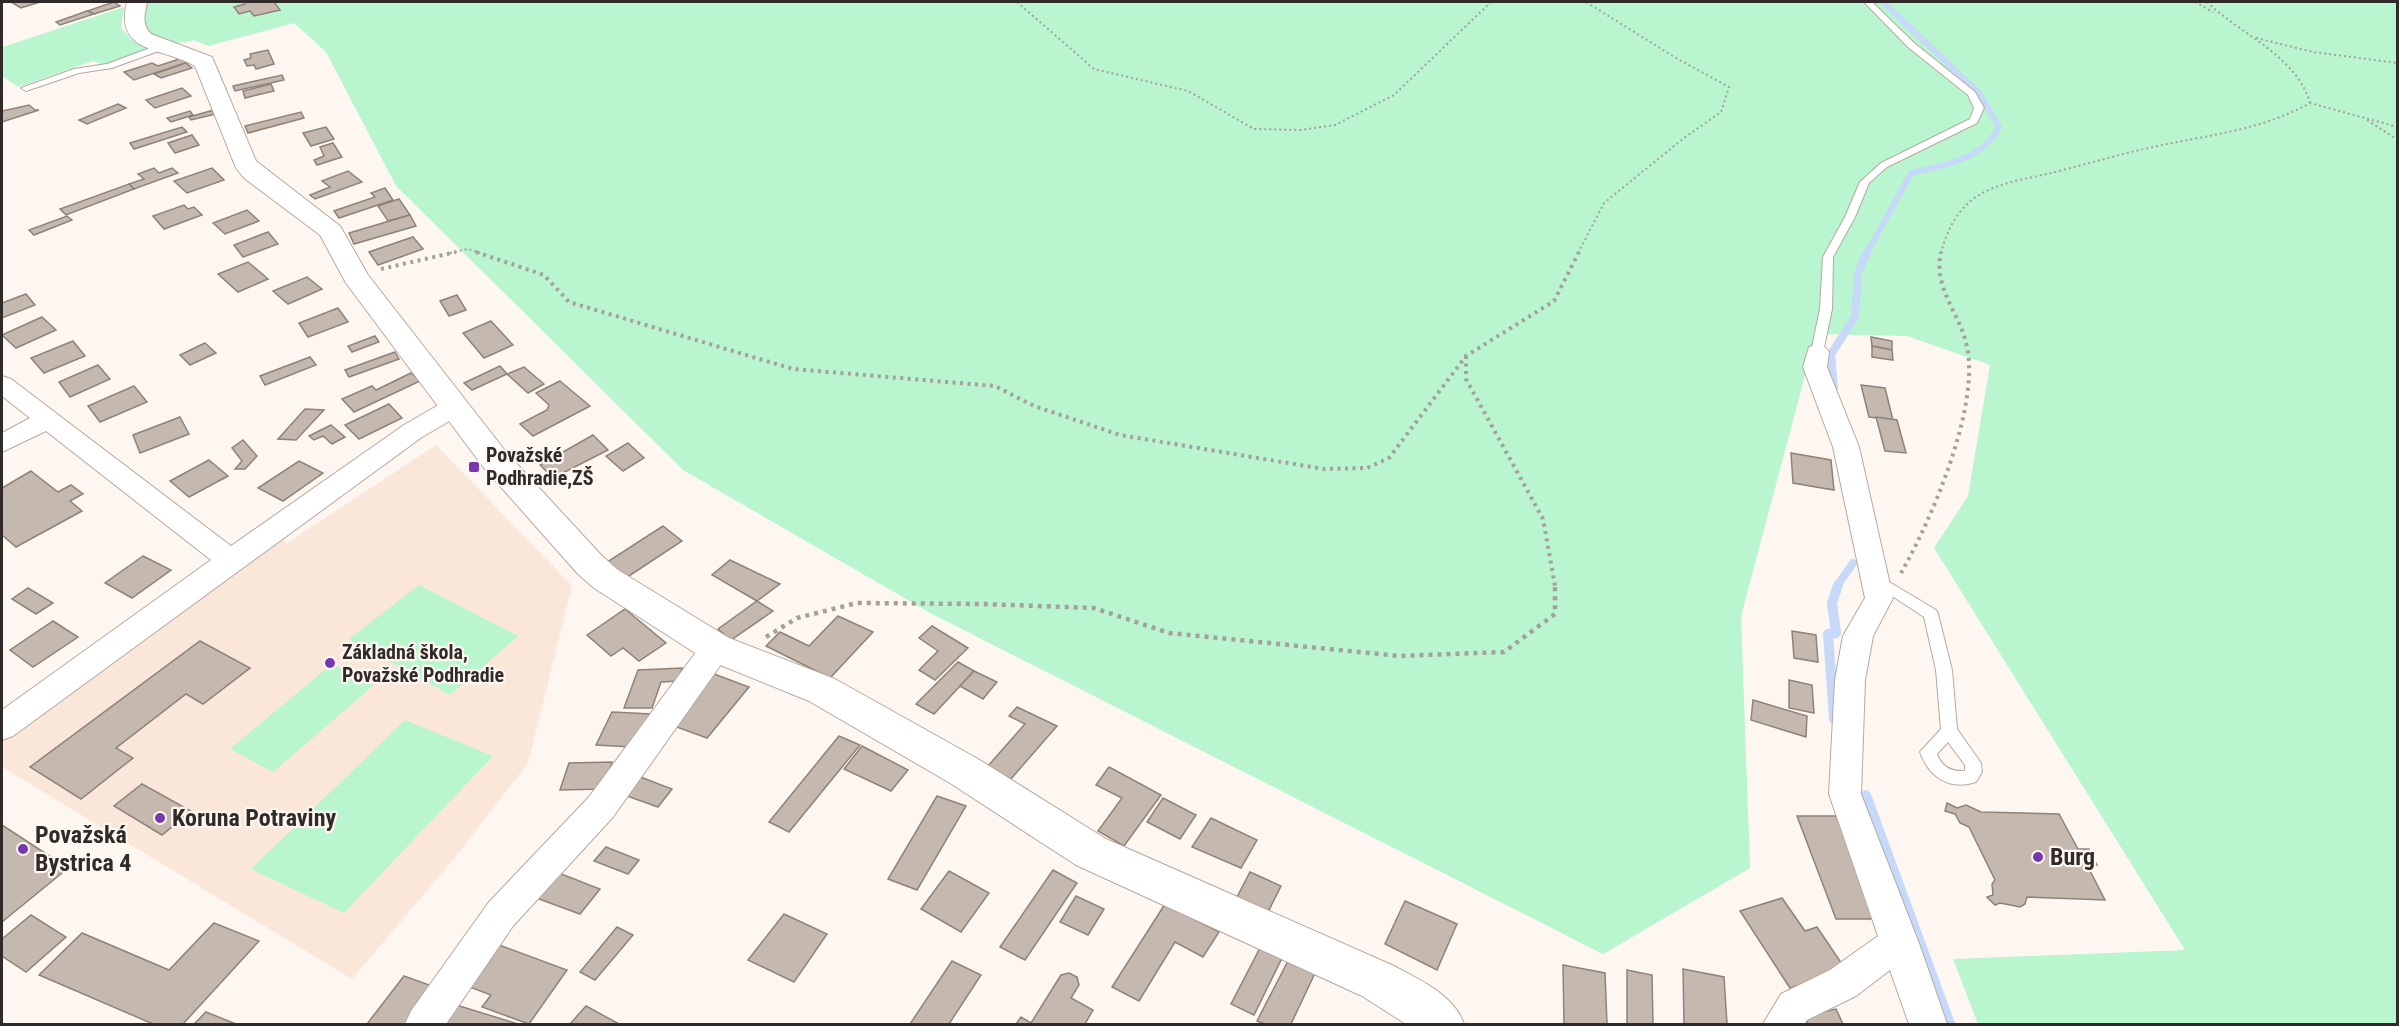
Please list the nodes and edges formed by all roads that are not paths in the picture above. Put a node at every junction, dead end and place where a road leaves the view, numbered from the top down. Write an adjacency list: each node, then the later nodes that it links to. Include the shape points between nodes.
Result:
1 (137, 2): 3 (street, via 133,19 136,30)
2 (1868, 2): 5 (lane, via 1911,45 1972,94 1979,108 1974,121 1884,165 1865,182 1828,256 1826,309)
3 (161, 47): 4 (lane, via 109,66 77,71); 7 (street, via 204,62 246,163 264,183 331,231 356,277)
4 (26, 88)
5 (1817, 352): 15 (street, via 1815,367 1846,447 1879,598 1858,636 1850,680 1845,794)
6 (2, 384): 8 (street)
7 (456, 406): 10 (street, via 413,431); 12 (street, via 495,460 590,565 625,592)
8 (47, 420): 9 (street); 10 (street)
9 (2, 444)
10 (231, 560): 13 (street)
11 (1891, 588): 14 (lane, via 1931,614 1944,670)
12 (725, 652): 16 (street, via 601,807 501,914); 17 (street, via 822,690 964,771 1091,852 1378,981 1410,999)
13 (2, 727)
14 (1949, 731)
15 (1891, 950): 18 (street, via 1843,983 1794,1007); 19 (street)
16 (424, 1024)
17 (1441, 1024)
18 (1782, 1024)
19 (1928, 1024)

